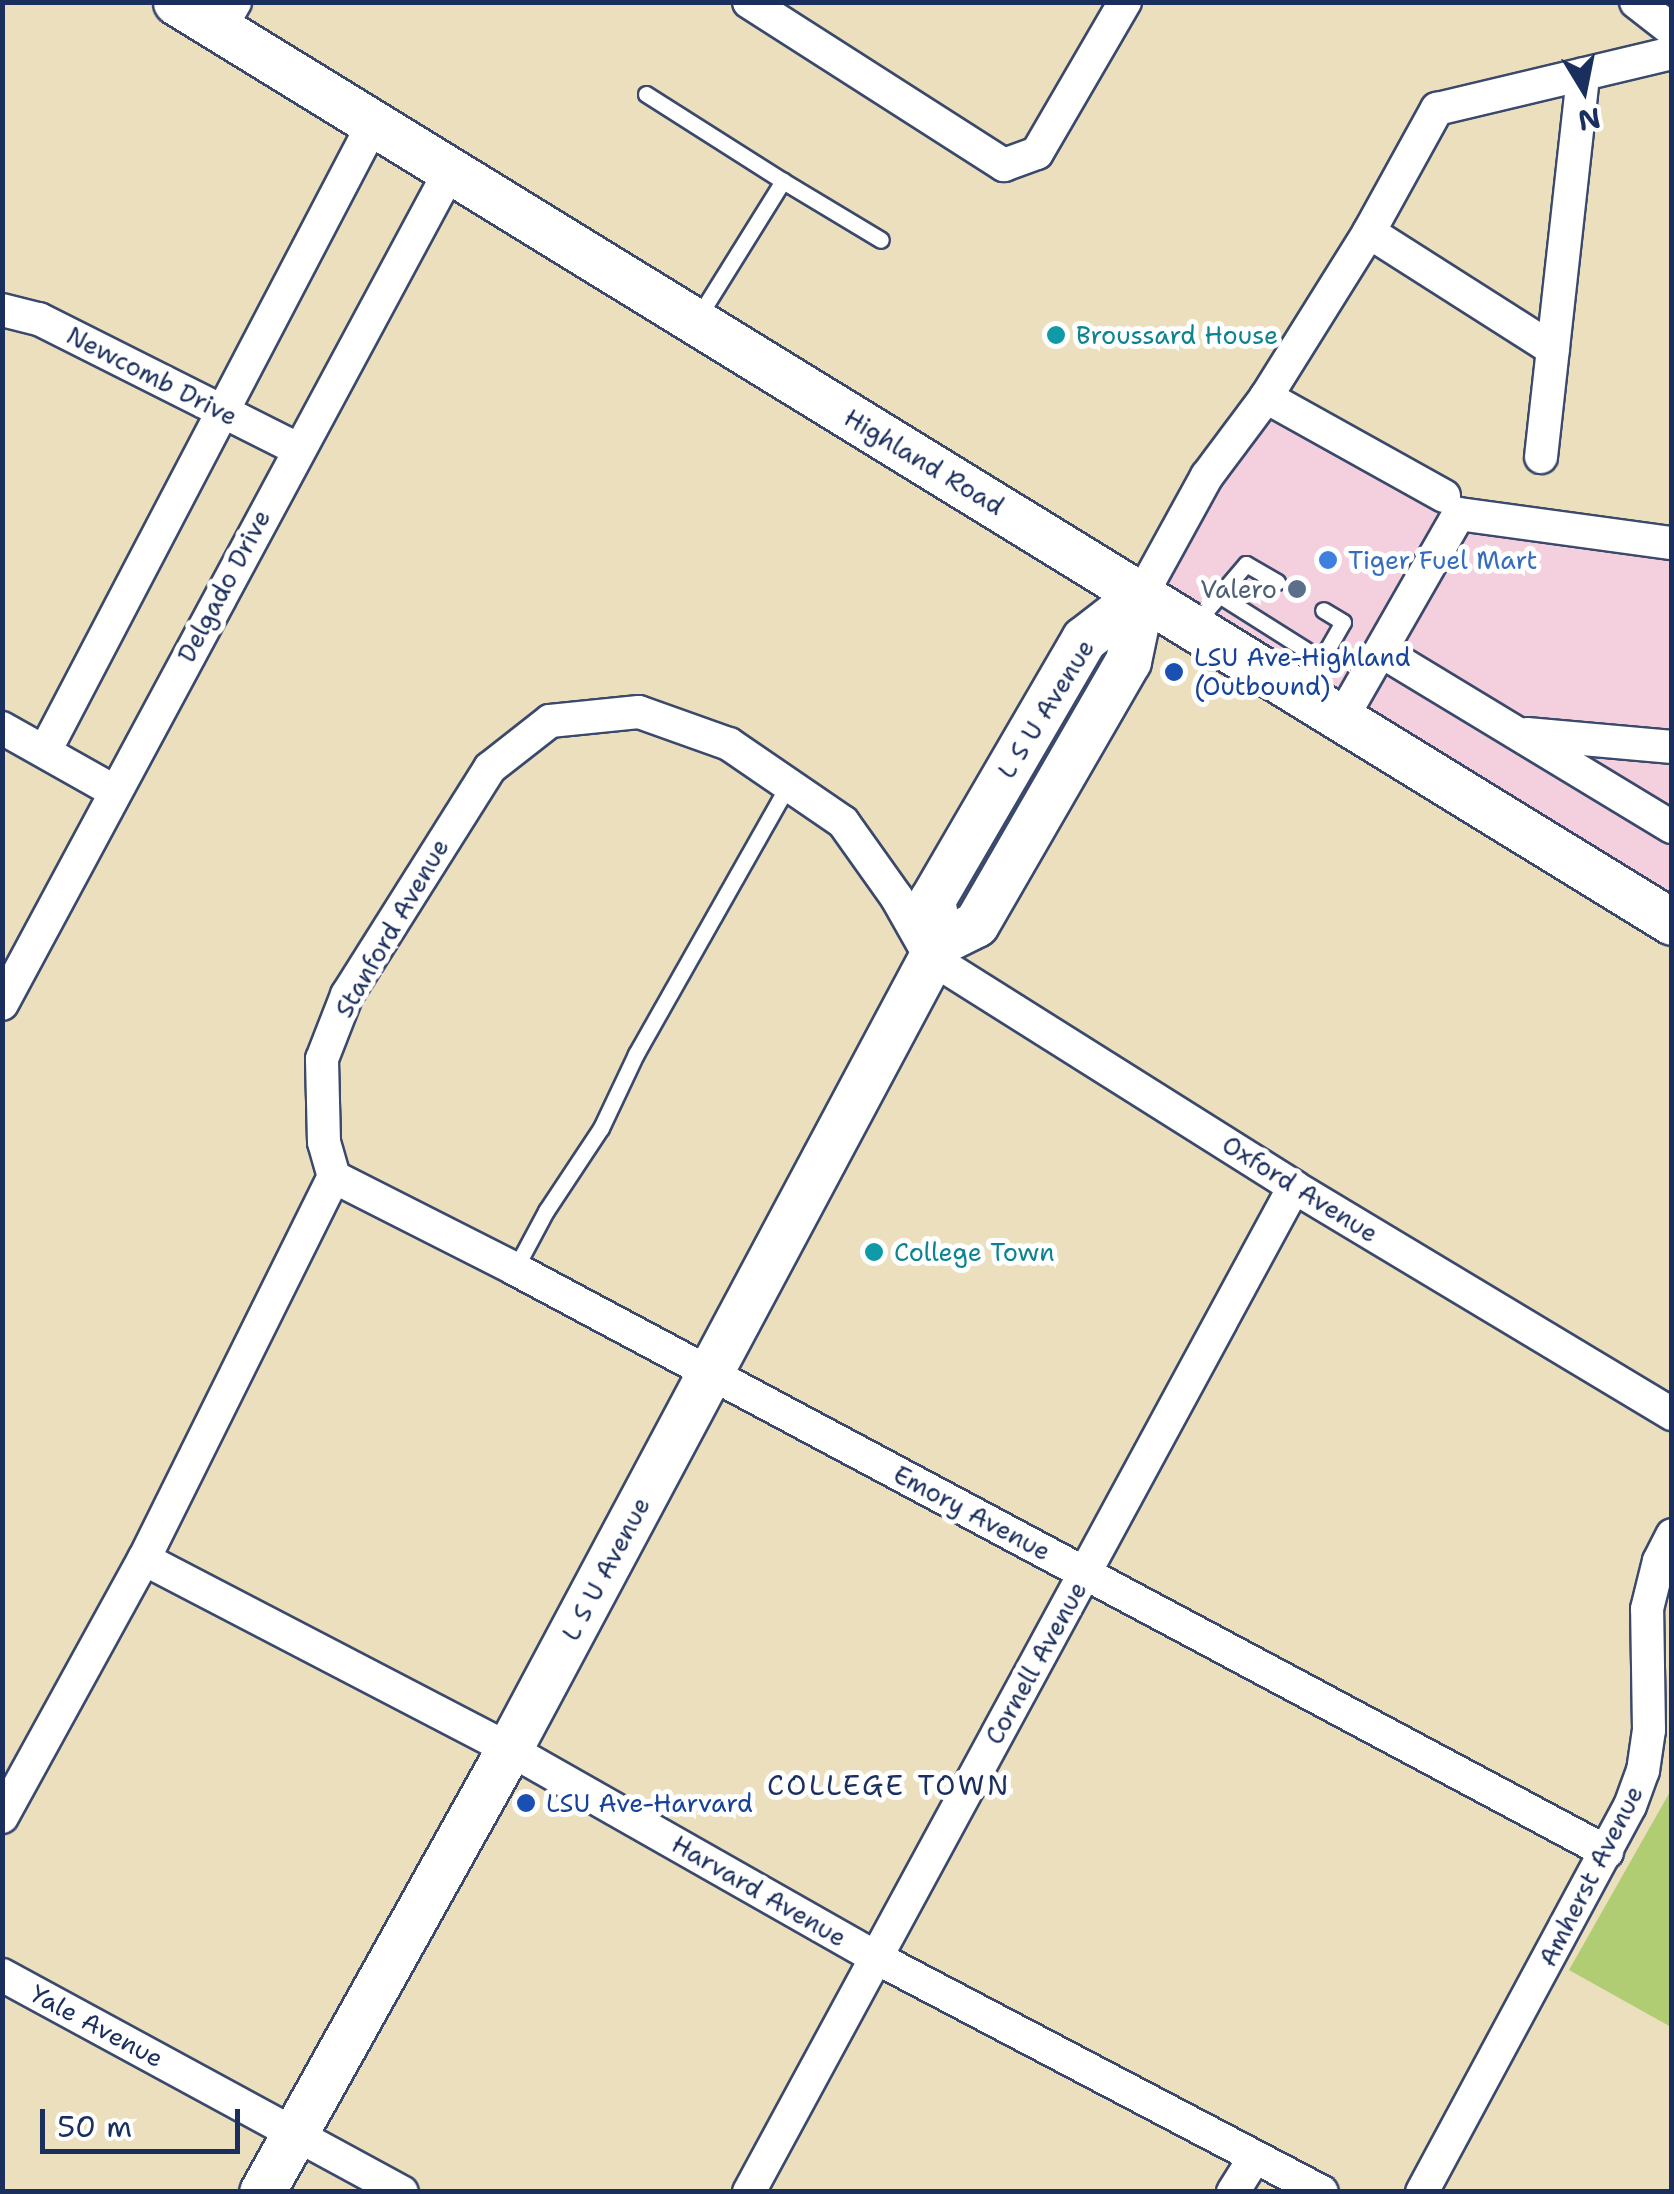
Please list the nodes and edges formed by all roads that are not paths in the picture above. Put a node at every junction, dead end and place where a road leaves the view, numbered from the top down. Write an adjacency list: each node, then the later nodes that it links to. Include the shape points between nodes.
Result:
1 (176, 2): 5 (street, Highland Road)
2 (749, 2): 3 (street, via 1004,165 1036,154)
3 (1125, 2)
4 (1636, 2): 6 (street)
5 (227, 16): 10 (street, Highland Road)
6 (1672, 30)
7 (1672, 53): 8 (street)
8 (1583, 74): 13 (street, via 1437,110); 17 (street)
9 (646, 94): 12 (lane)
10 (373, 124): 11 (street, Highland Road); 19 (street)
11 (450, 171): 16 (street, Highland Road); 20 (street, Delgado Drive)
12 (784, 182): 14 (lane); 16 (lane)
13 (1369, 232): 17 (street); 18 (street)
14 (881, 240)
15 (2, 310): 19 (street, Newcomb Drive, via 39,320)
16 (695, 322): 25 (street, Highland Road)
17 (1553, 350): 21 (street)
18 (1266, 397): 22 (street); 25 (street, via 1208,476)
19 (224, 413): 20 (street, Newcomb Drive); 34 (street)
20 (298, 449): 36 (street, Delgado Drive)
21 (1541, 457)
22 (1444, 496)
23 (1672, 544): 28 (street, via 1459,514)
24 (1277, 582): 27 (lane, via 1246,564)
25 (1142, 594): 27 (street, Highland Road); 39 (street, L S U Avenue, via 1084,639 951,867 932,900)
26 (1324, 610): 29 (lane, via 1343,622)
27 (1206, 611): 29 (street, Highland Road)
28 (1381, 651): 30 (street); 32 (street)
29 (1312, 676): 30 (street, Highland Road)
30 (1342, 718): 38 (street, Highland Road)
31 (2, 728): 34 (street)
32 (1517, 734): 33 (street); 37 (street)
33 (1672, 746)
34 (45, 752): 36 (street)
35 (788, 785): 39 (street, Stanford Avenue, via 843,822); 41 (street, Stanford Avenue, via 730,744 639,712 550,721 490,768 341,1011 322,1059 324,1142); 43 (lane)
36 (114, 791): 40 (street, Delgado Drive)
37 (1672, 827)
38 (1672, 922)
39 (936, 950): 42 (street, Oxford Avenue); 44 (street, L S U Avenue)
40 (2, 1004)
41 (334, 1178): 43 (street, Emory Avenue); 47 (street)
42 (1294, 1186): 45 (street, Oxford Avenue); 48 (street, Cornell Avenue)
43 (515, 1269): 44 (street, Emory Avenue)
44 (710, 1375): 48 (street, Emory Avenue); 49 (street, L S U Avenue)
45 (1672, 1414)
46 (1672, 1535): 51 (street, Amherst Avenue, via 1647,1609 1644,1770)
47 (144, 1558): 49 (street, Harvard Avenue); 50 (street)
48 (1086, 1573): 51 (street, Emory Avenue); 52 (street, Cornell Avenue)
49 (509, 1749): 52 (street, Harvard Avenue); 54 (street, L S U Avenue)
50 (2, 1817)
51 (1608, 1852): 61 (street, Amherst Avenue)
52 (872, 1956): 55 (street, Harvard Avenue); 58 (street, Cornell Avenue)
53 (2, 1975): 54 (street, Yale Avenue)
54 (293, 2130): 56 (street, L S U Avenue); 57 (street, Yale Avenue)
55 (1254, 2160): 59 (street); 60 (street, Harvard Avenue)
56 (262, 2192)
57 (402, 2192)
58 (749, 2192)
59 (1233, 2192)
60 (1322, 2192)
61 (1422, 2192)

